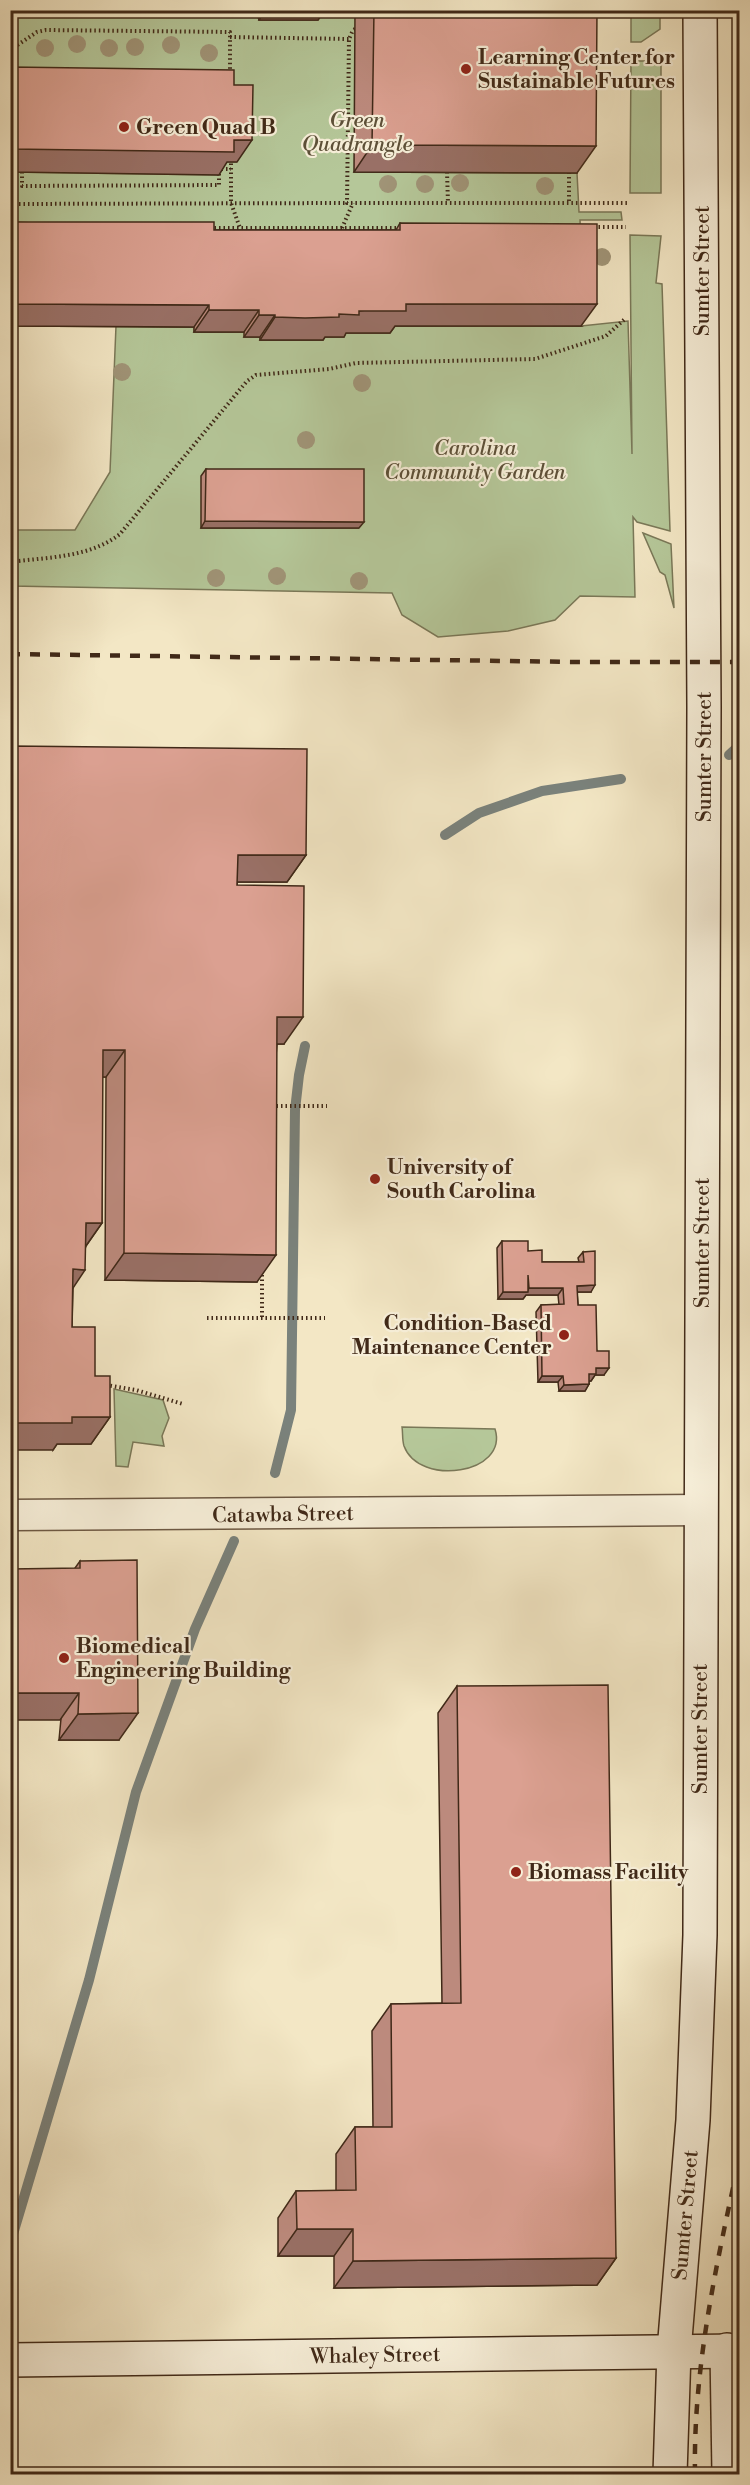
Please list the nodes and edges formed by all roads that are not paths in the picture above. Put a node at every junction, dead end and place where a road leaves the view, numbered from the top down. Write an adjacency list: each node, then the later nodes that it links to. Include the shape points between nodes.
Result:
1 (700, 10): 2 (street, Sumter Street, via 704,707)
2 (700, 1510): 3 (street, Catawba Street); 4 (street, Sumter Street, via 700,1935 693,2121)
3 (10, 1515)
4 (674, 2350): 5 (street, Whaley Street); 6 (street, Whaley Street); 7 (street, Sumter Street)
5 (733, 2350): 8 (street)
6 (10, 2360)
7 (670, 2475)
8 (729, 2475)

